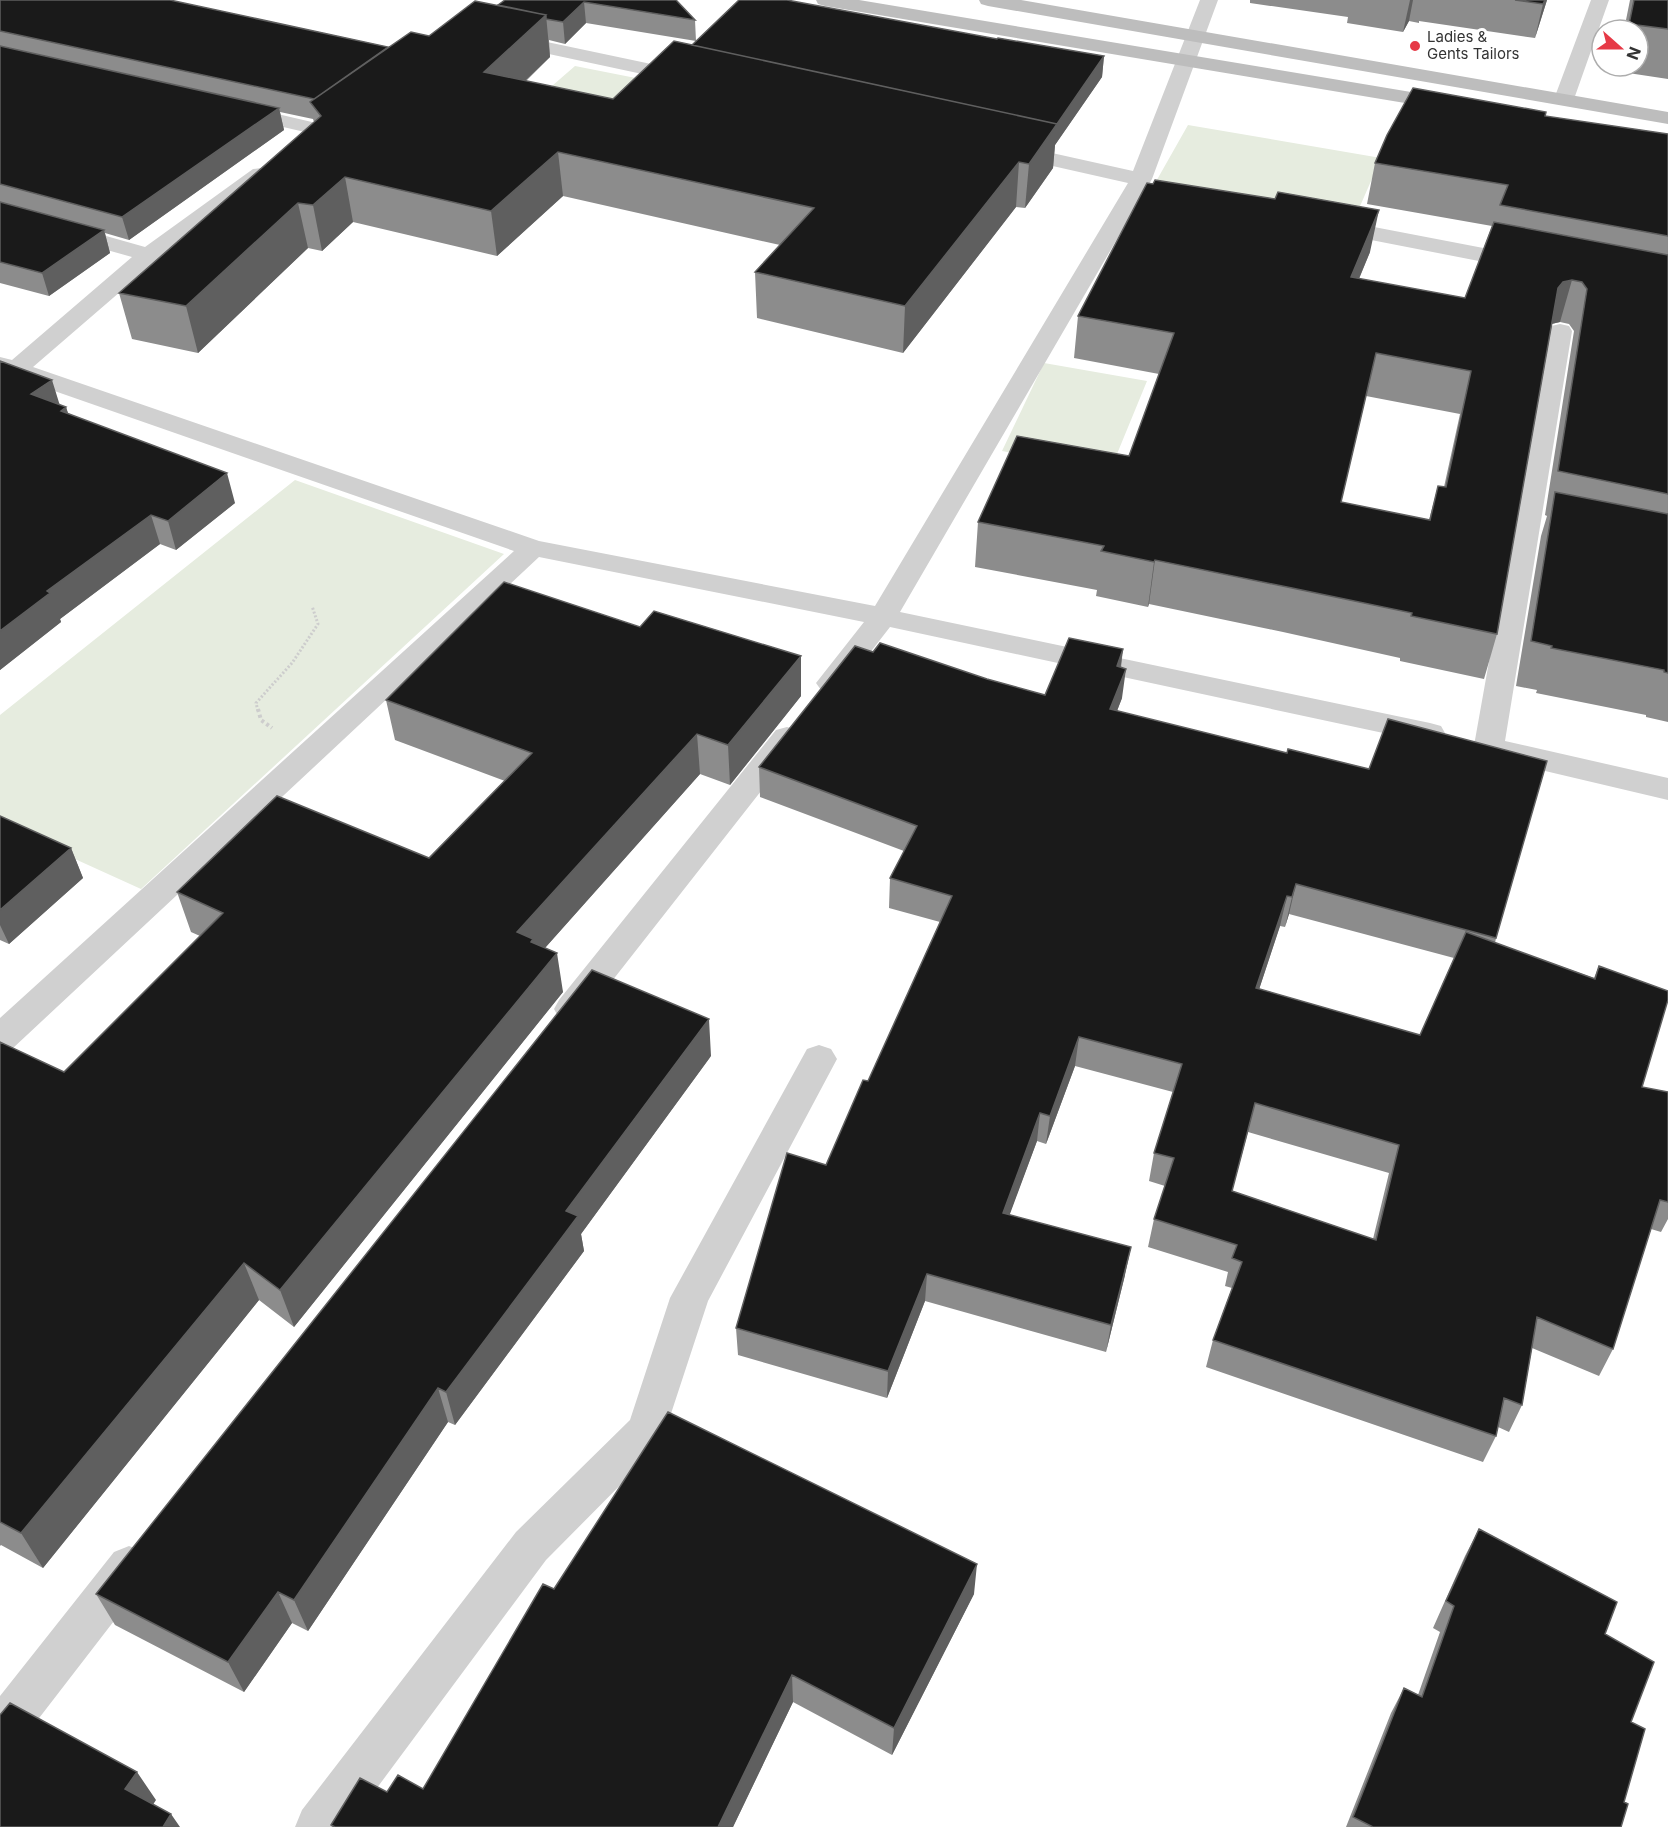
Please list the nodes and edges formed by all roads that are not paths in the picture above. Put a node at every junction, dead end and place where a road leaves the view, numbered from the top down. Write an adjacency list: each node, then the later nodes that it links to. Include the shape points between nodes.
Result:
1 (825, 0): 6 (street)
2 (988, 0): 6 (street)
3 (1209, 0): 6 (street)
4 (1600, 0): 8 (street)
5 (485, 35): 7 (street)
6 (1191, 48): 8 (street); 10 (street); 17 (street)
7 (704, 81)
8 (1564, 99): 12 (street)
9 (219, 107): 13 (street)
10 (1468, 107)
11 (341, 117): 13 (street)
12 (1668, 118)
13 (322, 130): 14 (street)
14 (303, 144)
15 (993, 146): 17 (street)
16 (274, 165): 20 (street)
17 (1141, 180): 25 (street)
18 (0, 213): 20 (street)
19 (1374, 234): 21 (street)
20 (149, 255): 23 (street)
21 (1546, 267)
22 (1560, 331): 26 (street, via 1539,525)
23 (8, 367): 24 (street)
24 (533, 548): 25 (street); 29 (street)
25 (883, 617): 26 (street); 28 (street)
26 (1489, 747): 27 (street)
27 (1668, 789)
28 (550, 1037)
29 (0, 1039)
30 (819, 1059): 33 (street, via 688,1298 647,1431 531,1546)
31 (148, 1544): 32 (street)
32 (0, 1732)
33 (319, 1827)

